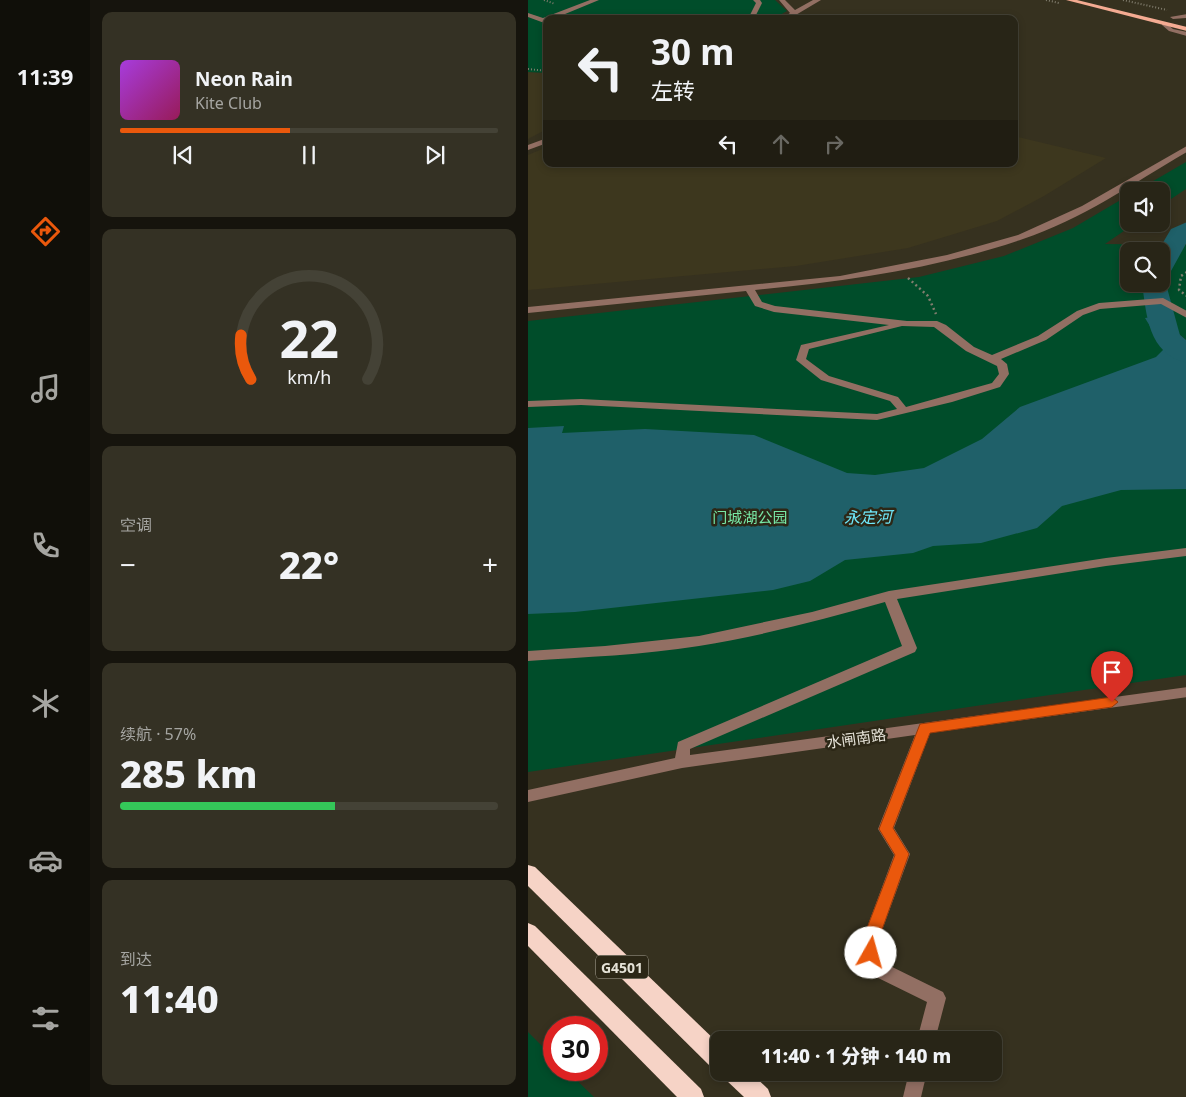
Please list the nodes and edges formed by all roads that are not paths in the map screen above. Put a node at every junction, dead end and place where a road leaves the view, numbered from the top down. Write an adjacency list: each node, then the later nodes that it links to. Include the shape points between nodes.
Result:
1 (596, 0): 9 (street)
2 (756, 0): 10 (street, via 759,3)
3 (782, 0): 7 (street)
4 (818, 0): 7 (street)
5 (1069, 0): 16 (main road)
6 (1101, 0): 13 (main road)
7 (794, 13): 11 (street)
8 (528, 15): 14 (street)
9 (560, 15)
10 (753, 15)
11 (791, 15)
12 (1186, 16): 13 (street)
13 (1172, 17): 15 (main road)
14 (543, 20)
15 (1186, 21)
16 (1164, 24): 17 (main road); 18 (street, via 1171,30)
17 (1186, 29)
18 (1186, 34)
19 (543, 142): 20 (street)
20 (528, 148)
21 (1186, 148): 22 (street, via 1084,208 1021,237 948,258 840,279)
22 (749, 288): 23 (street); 25 (street, via 758,304 774,309)
23 (528, 310)
24 (1186, 315): 26 (street, via 1163,301 1099,306 1080,313 1042,338)
25 (907, 324): 26 (street, via 940,324 971,350); 28 (street, via 805,347 801,360 826,378 894,399)
26 (993, 359): 28 (street, via 1002,364 1004,374 996,385)
27 (528, 404): 28 (street, via 580,402 878,417)
28 (904, 410)
29 (1186, 552): 30 (street)
30 (889, 596): 31 (street, via 812,617 700,641); 34 (street, via 910,648 683,746)
31 (528, 656)
32 (1186, 692): 33 (street, 水闸南路)
33 (925, 728): 34 (street, 水闸南路); 38 (street, via 886,829 902,854 870,941 872,966 936,998)
34 (682, 762): 35 (street, 水闸南路)
35 (528, 796)
36 (528, 873): 39 (highway, G4501)
37 (528, 932): 42 (highway, G4501)
38 (928, 1031)
39 (710, 1050)
40 (743, 1081): 43 (highway)
41 (916, 1081): 44 (street)
42 (693, 1097)
43 (760, 1097)
44 (912, 1097)

